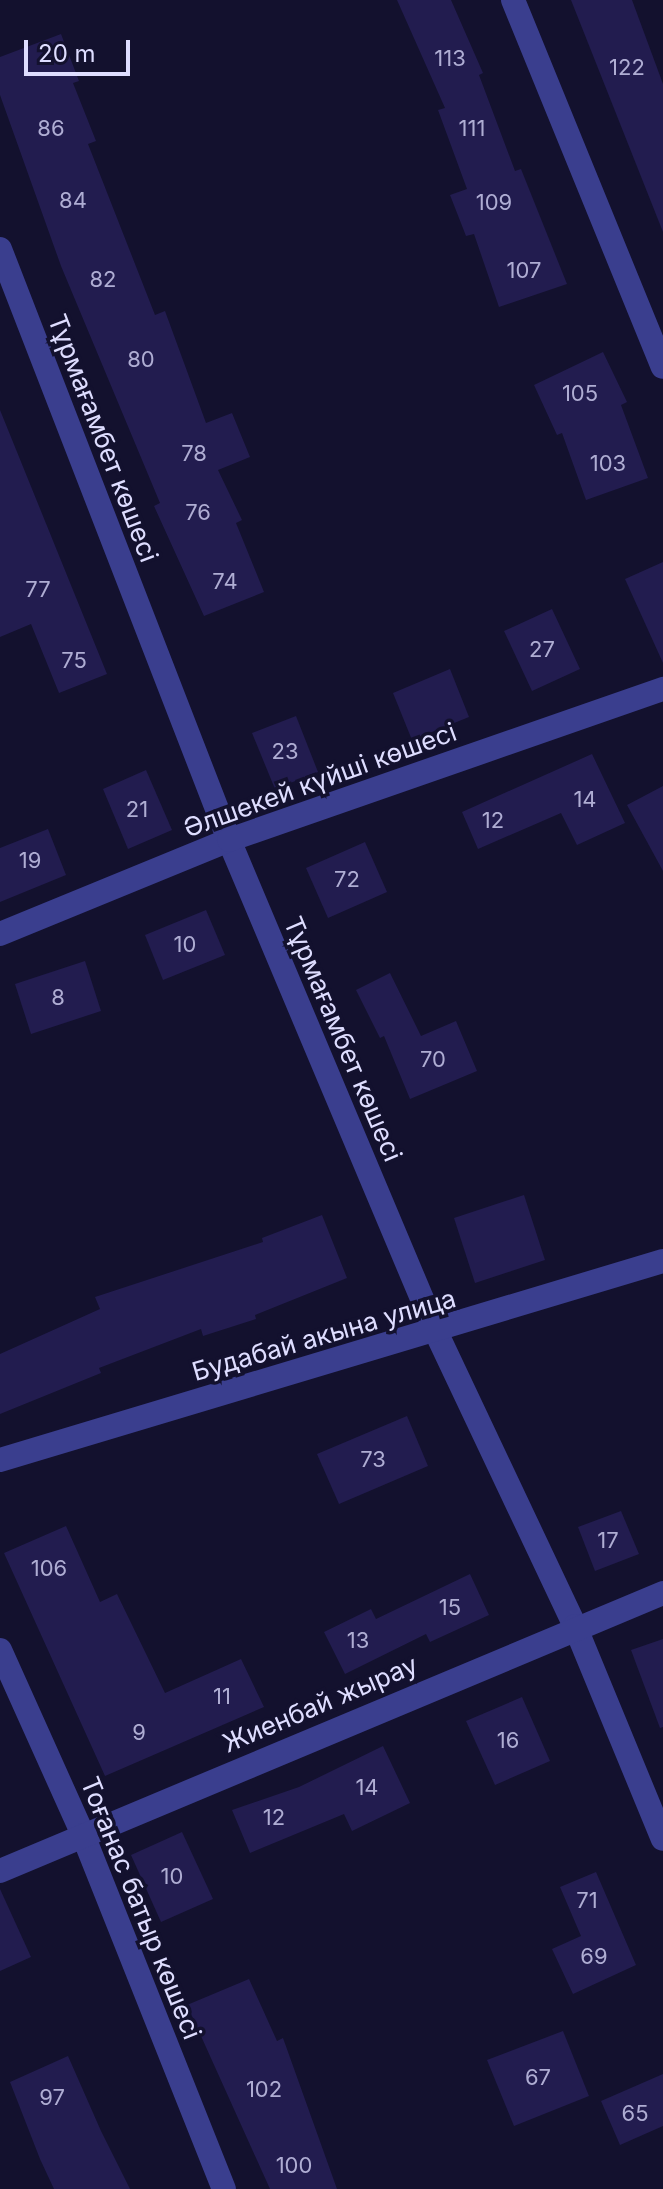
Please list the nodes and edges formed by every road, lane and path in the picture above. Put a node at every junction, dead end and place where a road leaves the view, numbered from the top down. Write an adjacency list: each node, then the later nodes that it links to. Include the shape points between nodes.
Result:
1 (513, 0): 3 (street)
2 (0, 249): 5 (street, Тұрмағамбет көшесі)
3 (663, 367)
4 (663, 689): 5 (street, Әлшекей күйші көшесі)
5 (229, 840): 6 (street, Әлшекей күйші көшесі); 8 (street, Тұрмағамбет көшесі)
6 (0, 934)
7 (663, 1261): 8 (street, Будабай акына улица)
8 (436, 1332): 9 (street, Будабай акына улица); 11 (street, Тұрмағамбет көшесі)
9 (0, 1460)
10 (663, 1593): 11 (street, Жиенбай жырау)
11 (575, 1626): 13 (street, Жиенбай жырау); 14 (street, Тұрмағамбет көшесі)
12 (0, 1650): 13 (street, Тоғанас батыр көшесі)
13 (83, 1835): 15 (street, Жиенбай жырау); 16 (street, Тоғанас батыр көшесі)
14 (663, 1839)
15 (0, 1871)
16 (224, 2189)

